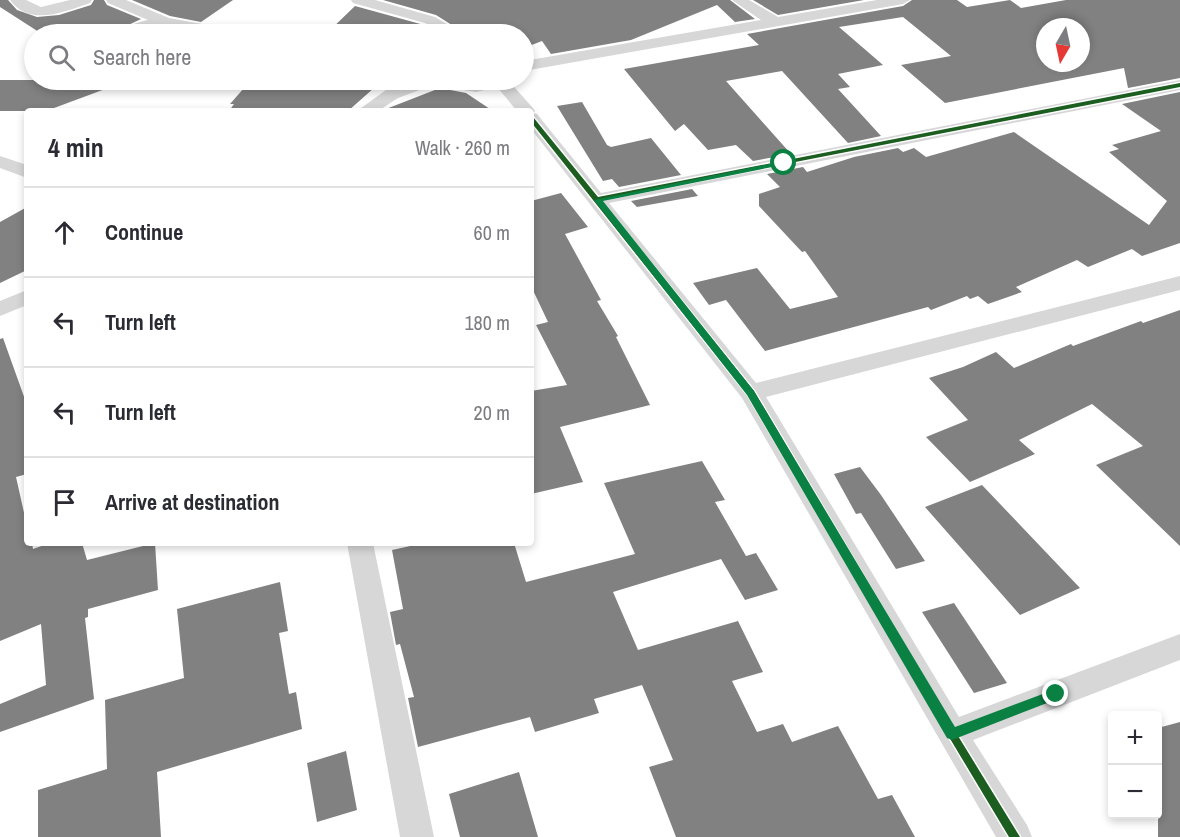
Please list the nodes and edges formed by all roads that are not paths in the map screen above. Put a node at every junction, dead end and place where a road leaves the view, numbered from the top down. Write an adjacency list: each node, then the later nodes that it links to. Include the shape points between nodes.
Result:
1 (17, 0): 2 (street, via 32,12 44,13)
2 (85, 0)
3 (113, 0): 8 (street)
4 (358, 0): 11 (street)
5 (739, 0): 7 (street)
6 (903, 0): 7 (street)
7 (773, 21): 12 (street)
8 (165, 22): 9 (street); 10 (street)
9 (154, 24)
10 (176, 24)
11 (437, 24)
12 (534, 64)
13 (1180, 85): 21 (street)
14 (403, 90): 16 (street)
15 (508, 90): 17 (street)
16 (371, 108)
17 (523, 108)
18 (534, 122): 21 (street)
19 (0, 161): 20 (street)
20 (24, 171)
21 (598, 200): 25 (street)
22 (1180, 283): 25 (street)
23 (24, 298): 24 (street)
24 (0, 309)
25 (751, 393): 28 (street)
26 (361, 546): 29 (street)
27 (1180, 647): 28 (street)
28 (952, 734): 30 (street)
29 (417, 837)
30 (1016, 837)

